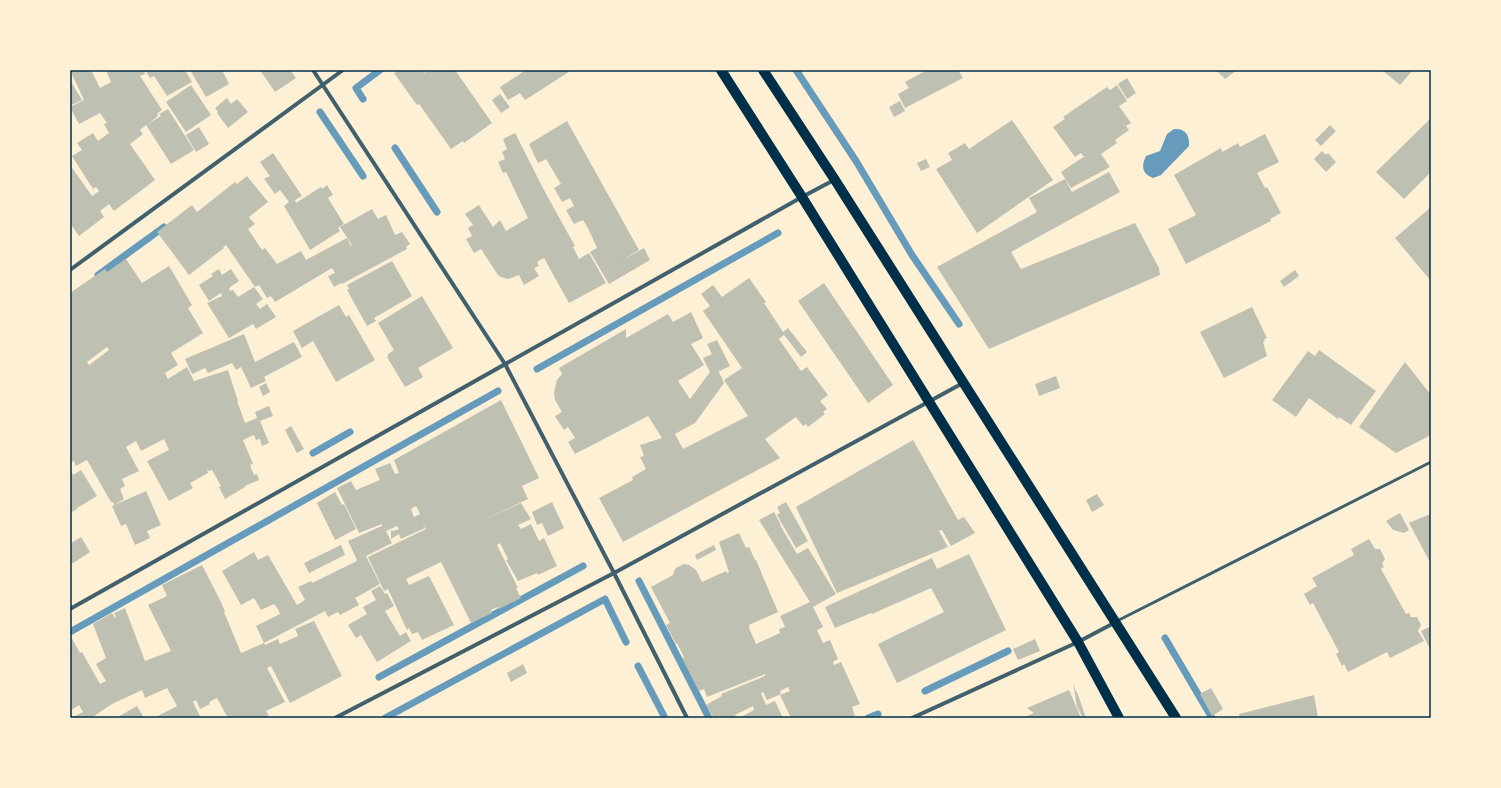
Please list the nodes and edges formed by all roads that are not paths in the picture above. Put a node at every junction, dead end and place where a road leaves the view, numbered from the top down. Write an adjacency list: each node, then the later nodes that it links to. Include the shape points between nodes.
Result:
1 (313, 70): 5 (street)
2 (343, 70): 5 (street)
3 (721, 70): 7 (main road)
4 (763, 70): 6 (main road)
5 (323, 85): 8 (street); 9 (street)
6 (835, 180): 7 (street); 10 (main road)
7 (802, 196): 9 (street); 11 (main road)
8 (70, 270)
9 (505, 364): 13 (street); 14 (street)
10 (964, 383): 11 (street); 15 (main road)
11 (929, 402): 13 (street); 16 (main road)
12 (1431, 462): 15 (lane)
13 (614, 573): 17 (street); 18 (street)
14 (70, 609)
15 (1116, 622): 16 (street); 21 (main road)
16 (1078, 642): 19 (street); 20 (main road)
17 (335, 718)
18 (688, 718)
19 (912, 718)
20 (1119, 718)
21 (1176, 718)

